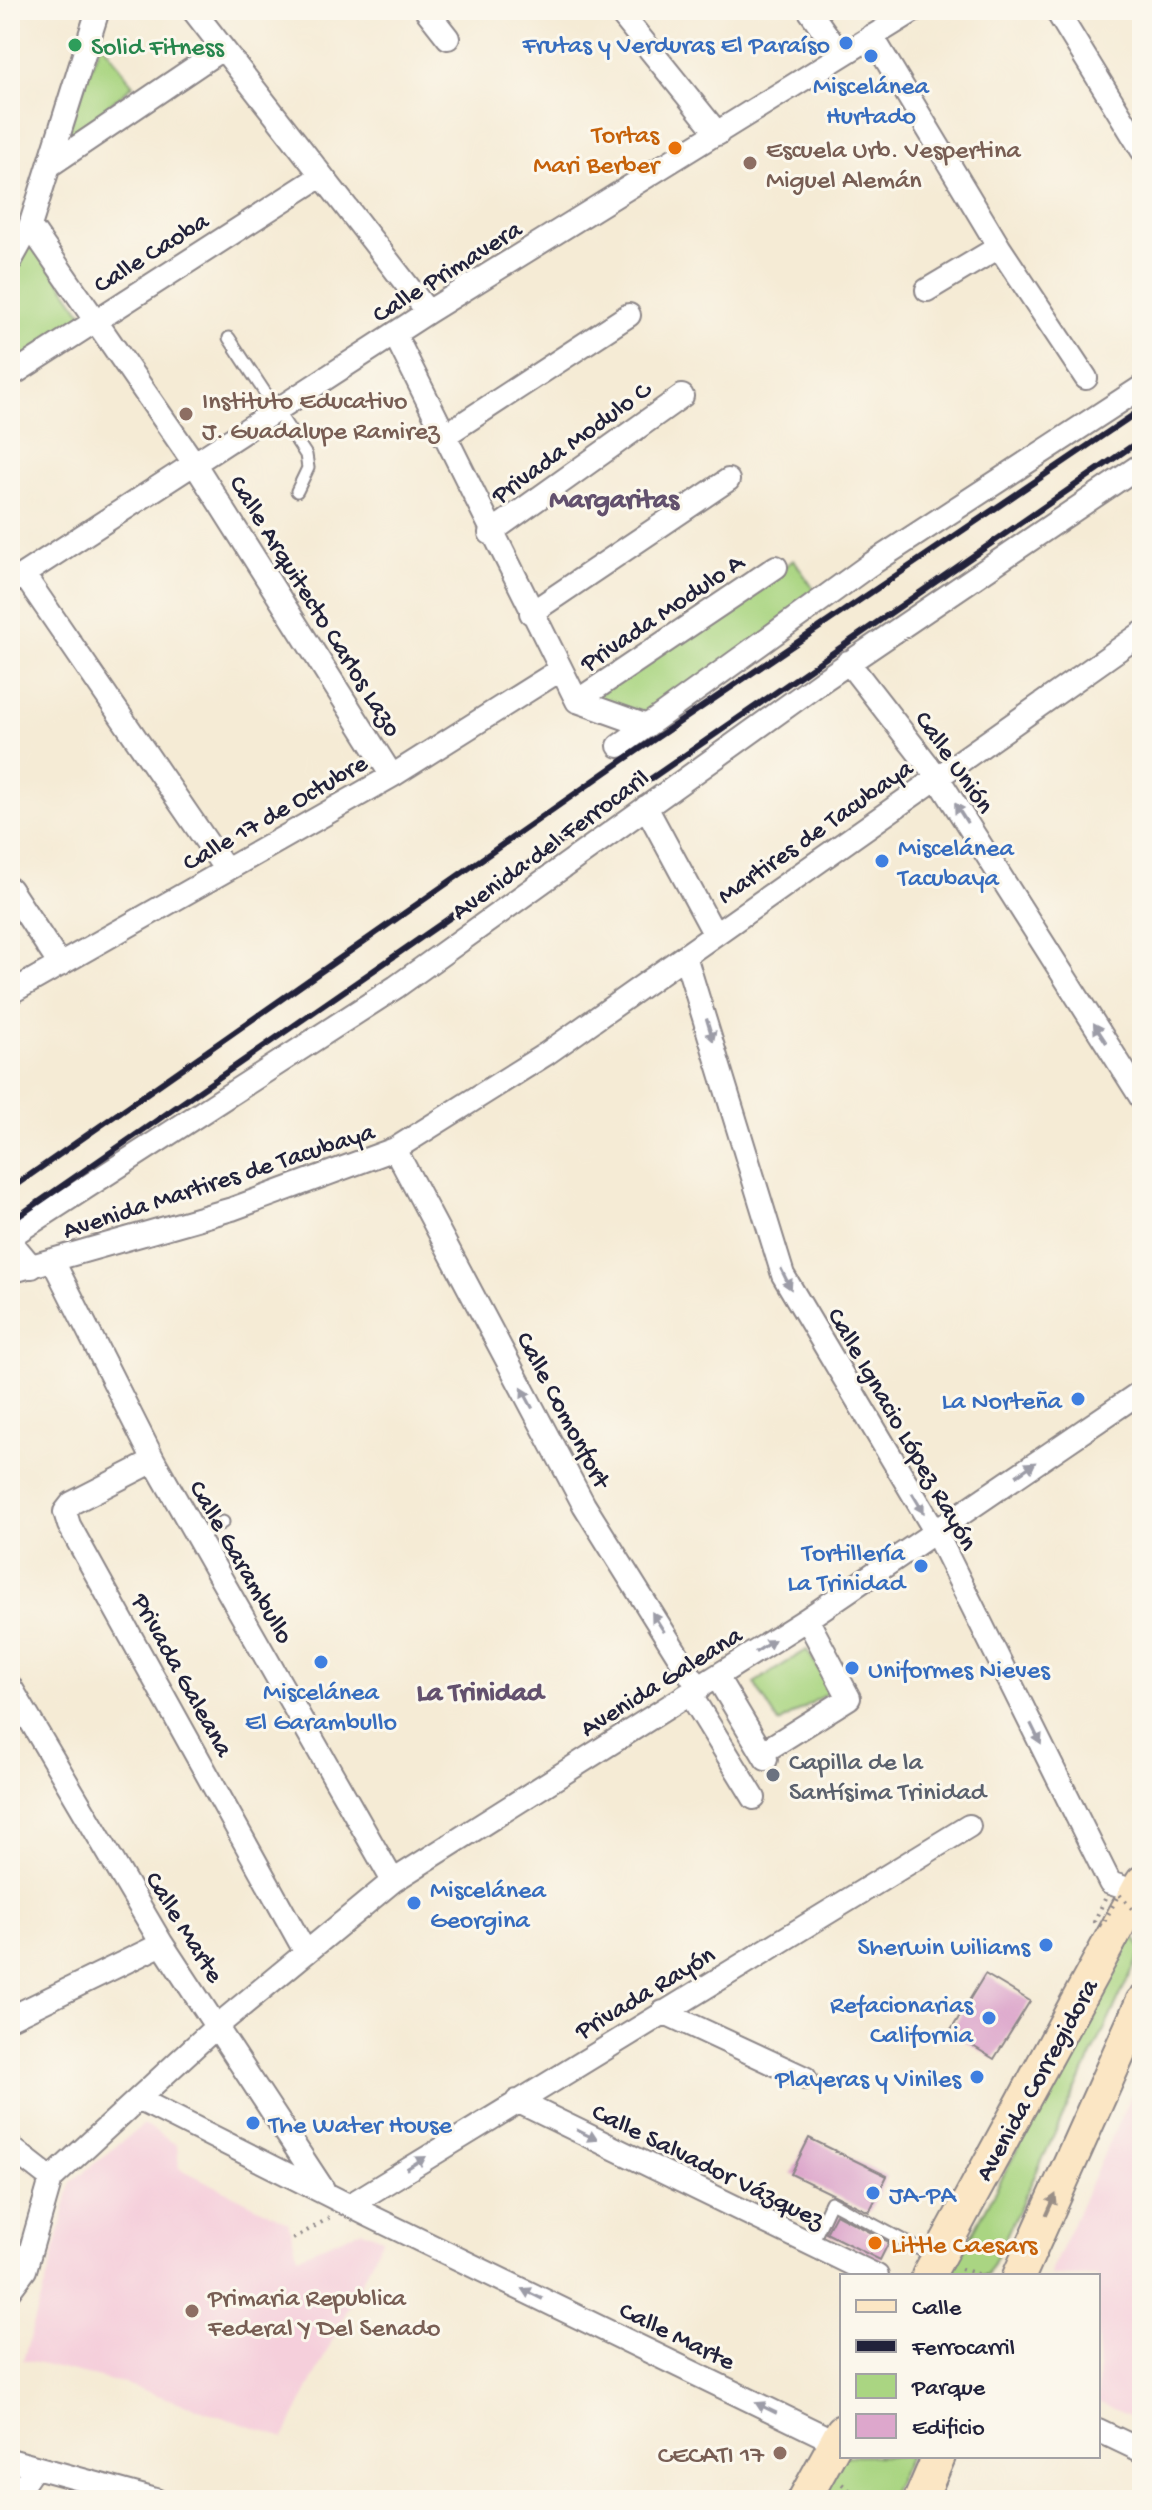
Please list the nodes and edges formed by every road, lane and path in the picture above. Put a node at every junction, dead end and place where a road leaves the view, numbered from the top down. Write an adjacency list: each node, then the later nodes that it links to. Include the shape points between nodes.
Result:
1 (98, 10): 14 (street)
2 (426, 10): 9 (street)
3 (618, 10): 12 (street)
4 (809, 10): 11 (street)
5 (914, 10): 8 (street, Calle Primavera)
6 (1056, 10): 13 (street)
7 (198, 12): 10 (street)
8 (872, 36): 11 (street, Calle Primavera); 17 (street)
9 (448, 38)
10 (222, 49): 14 (street); 15 (street)
11 (841, 55): 12 (street, Calle Primavera)
12 (718, 134): 20 (street, Calle Primavera)
13 (1142, 150)
14 (49, 166): 16 (street)
15 (321, 176): 20 (street); 22 (street, Calle Caoba)
16 (30, 226): 18 (street); 22 (street, Calle Arquitecto Carlos Lazo)
17 (999, 247): 19 (street); 26 (street)
18 (10, 262)
19 (927, 290)
20 (428, 312): 23 (street, Calle Primavera)
21 (629, 315): 30 (street)
22 (96, 318): 25 (street, Calle Caoba); 31 (street, Calle Arquitecto Carlos Lazo)
23 (395, 335): 29 (street, Calle Primavera); 30 (street)
24 (229, 338): 29 (lane)
25 (10, 376)
26 (1086, 378)
27 (1142, 387): 45 (street, Avenida del Ferrocaril, via 868,566)
28 (682, 396): 36 (street, Privada Modulo C)
29 (278, 409): 31 (street, Calle Primavera); 34 (lane, via 306,455 308,468)
30 (444, 436): 36 (street)
31 (194, 463): 39 (street, Calle Primavera); 47 (street, Calle Arquitecto Carlos Lazo)
32 (1142, 464): 42 (street, Avenida del Ferrocaril)
33 (728, 480): 40 (street)
34 (297, 491)
35 (1136, 526): 37 (path)
36 (490, 533): 40 (street)
37 (1142, 535)
38 (776, 567): 44 (street, Privada Modulo A)
39 (17, 579): 50 (street)
40 (531, 613): 43 (street)
41 (1142, 633): 48 (street, Martires de Tacubaya)
42 (848, 662): 48 (street, Calle Unión); 49 (street, Avenida del Ferrocaril)
43 (560, 670): 44 (street); 47 (street, Calle 17 de Octubre)
44 (577, 701): 45 (street, Avenida del Ferrocaril)
45 (647, 726): 46 (street, Avenida del Ferrocaril)
46 (619, 746)
47 (392, 776): 50 (street, Calle 17 de Octubre)
48 (938, 778): 52 (street, Martires de Tacubaya); 56 (street, Calle Unión, one-way to 48)
49 (646, 807): 52 (street); 58 (street, Avenida del Ferrocaril, via 396,987 17,1232 12,1243)
50 (226, 870): 54 (street, Calle 17 de Octubre)
51 (10, 889): 54 (street)
52 (714, 933): 53 (street, Avenida Martires de Tacubaya)
53 (685, 956): 57 (street, Avenida Martires de Tacubaya, via 546,1054); 63 (street, Calle Ignacio López Rayón, one-way to 63, via 783,1275)
54 (60, 965): 55 (street, Calle 17 de Octubre)
55 (10, 993)
56 (1142, 1099)
57 (395, 1149): 58 (street, Avenida Martires de Tacubaya, via 232,1209); 67 (street, Calle Comonfort, one-way to 57, via 584,1505)
58 (43, 1265): 59 (street, Avenida Martires de Tacubaya); 61 (street, Calle Garambullo)
59 (10, 1272)
60 (1142, 1391): 63 (street, Avenida Galeana, one-way to 60)
61 (154, 1461): 64 (street, Calle Garambullo); 74 (street, Privada Galeana, via 72,1503 65,1512 69,1525)
62 (223, 1522): 64 (lane)
63 (935, 1531): 65 (street, Avenida Galeana); 71 (street, Calle Ignacio López Rayón, one-way to 71, via 1110,1883)
64 (198, 1538): 70 (street, Calle Garambullo)
65 (807, 1619): 67 (street, Avenida Galeana, one-way to 65); 67 (street, via 849,1698 768,1753)
66 (10, 1686): 73 (street, Calle Marte)
67 (702, 1687): 68 (street); 70 (street, Avenida Galeana)
68 (754, 1798)
69 (969, 1826): 76 (street, Privada Rayón)
70 (393, 1881): 74 (street, Avenida Galeana)
71 (1140, 1898): 72 (path, bridge, via 1119,1894 1102,1926 1094,1922); 87 (main road, Avenida Corregidora)
72 (1105, 1899)
73 (162, 1944): 77 (street); 78 (street, Calle Marte)
74 (306, 1953): 78 (street, Avenida Galeana)
75 (1142, 2002): 89 (main road, one-way to 75)
76 (663, 2012): 79 (street); 81 (street, Privada Rayón)
77 (10, 2018)
78 (216, 2027): 80 (street, Avenida Galeana); 84 (street, Calle Marte)
79 (805, 2078)
80 (140, 2100): 83 (street, Avenida Galeana); 84 (street, Calle Marte)
81 (517, 2101): 84 (street, Privada Rayón, one-way to 81); 86 (street, Calle Salvador Vázquez, one-way to 86)
82 (10, 2147): 83 (street)
83 (51, 2179): 90 (street, via 25,2270)
84 (338, 2198): 85 (path, via 330,2218); 92 (street, Calle Marte, one-way to 84)
85 (293, 2239)
86 (811, 2245): 87 (lane, via 831,2202); 88 (street, Calle Salvador Vázquez)
87 (932, 2267)
88 (873, 2274)
89 (1020, 2274)
90 (10, 2290)
91 (1100, 2431): 93 (street)
92 (839, 2436): 97 (main road)
93 (1142, 2451)
94 (938, 2458): 100 (main road)
95 (10, 2460): 96 (street)
96 (34, 2468): 98 (street); 99 (street)
97 (815, 2491)
98 (12, 2500)
99 (156, 2500)
100 (920, 2500)

